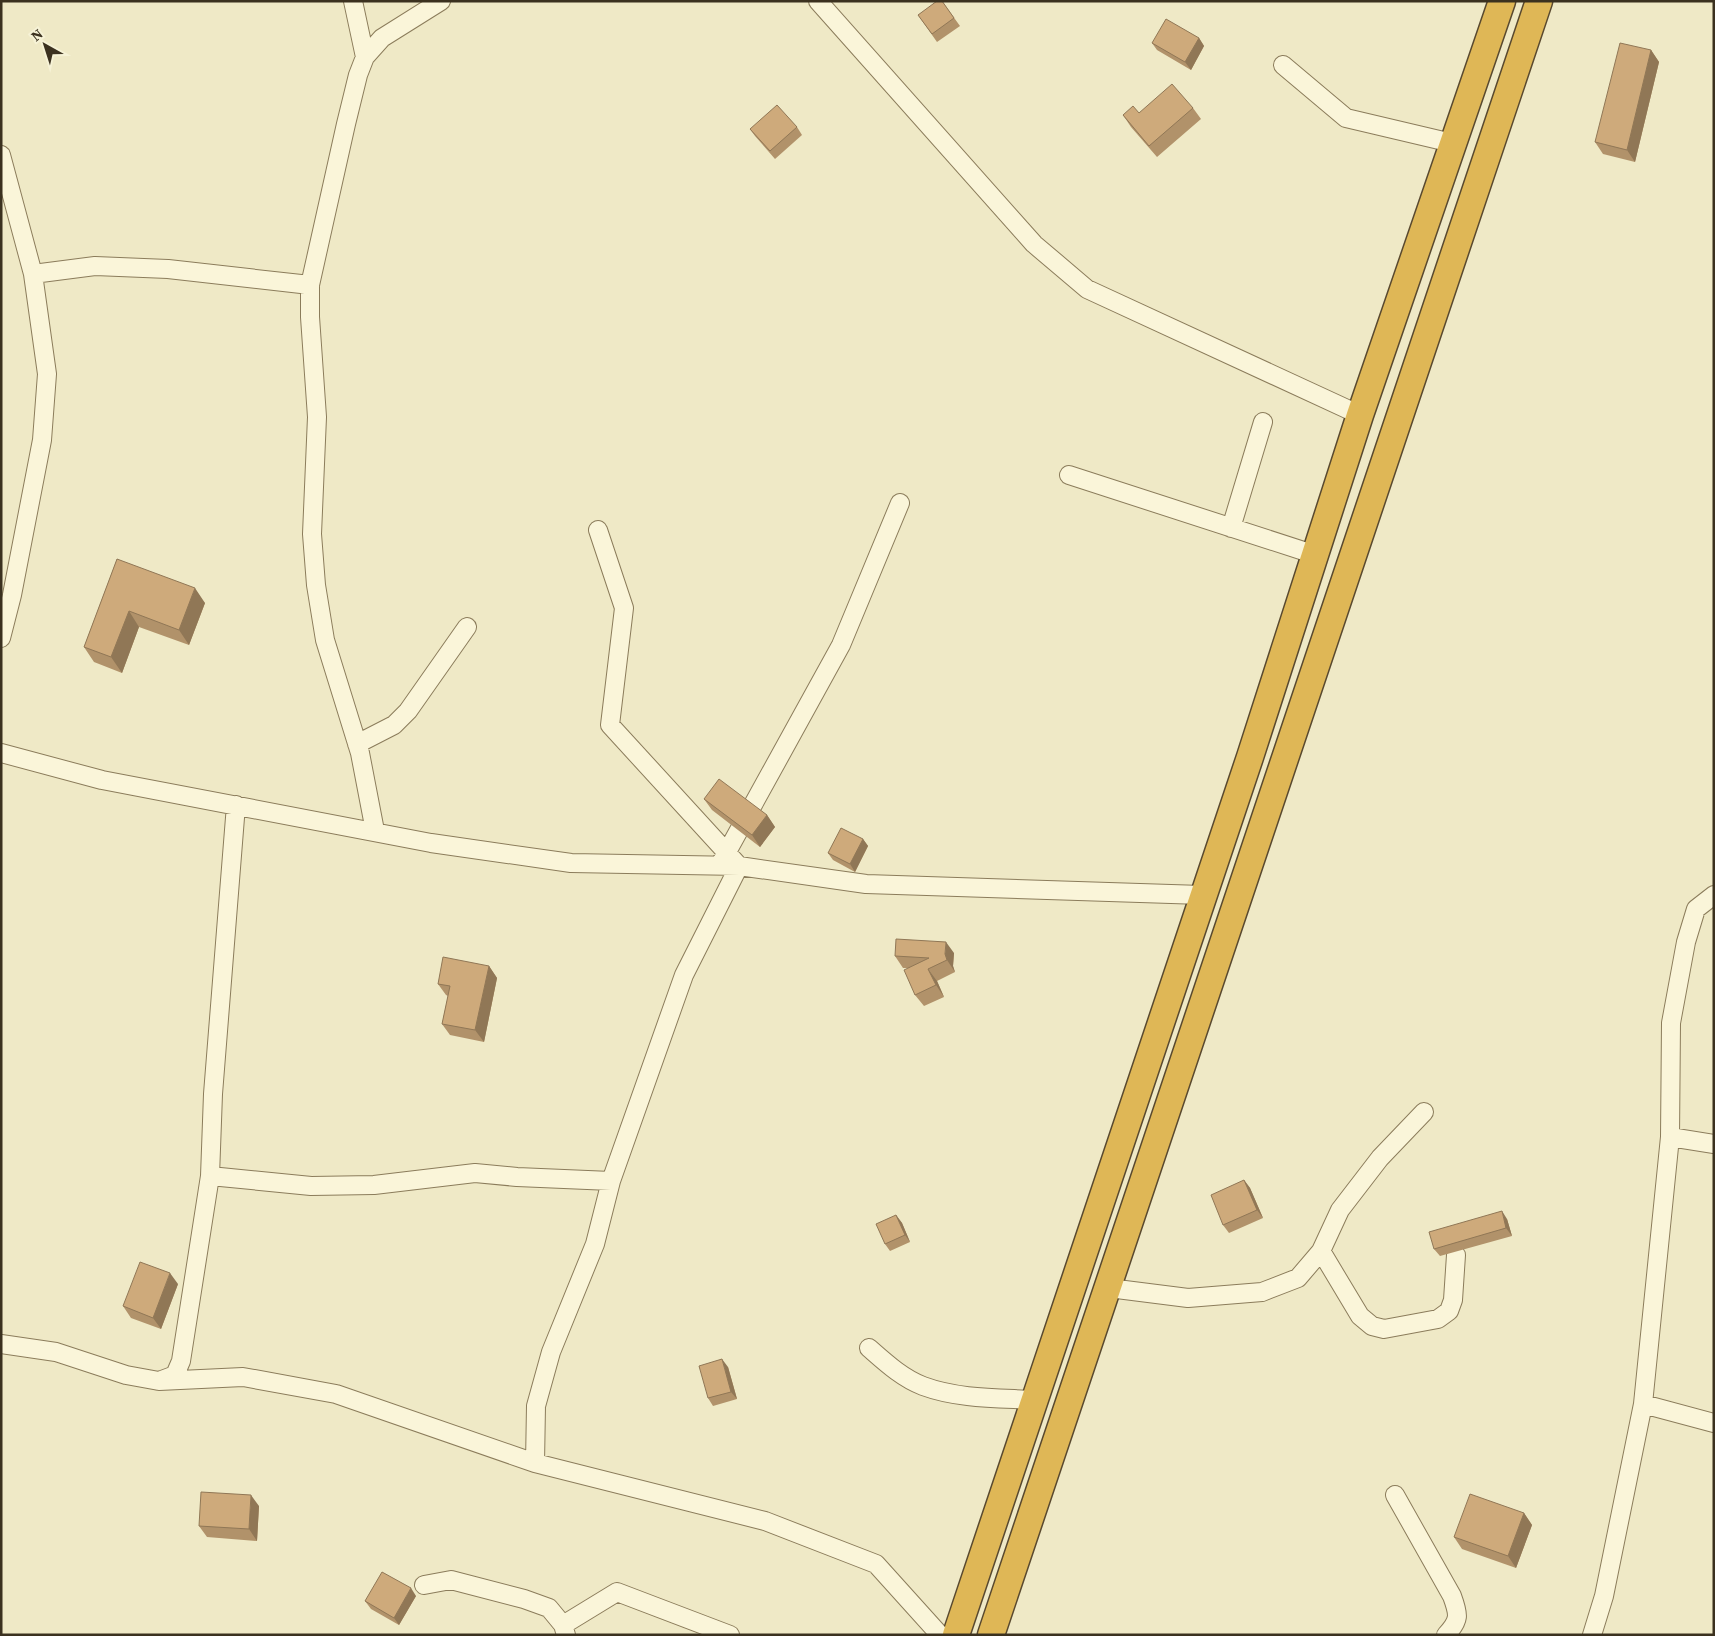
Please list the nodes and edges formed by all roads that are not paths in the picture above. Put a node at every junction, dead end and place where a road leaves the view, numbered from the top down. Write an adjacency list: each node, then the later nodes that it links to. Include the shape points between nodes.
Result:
1 (353, 1): 6 (street)
2 (441, 1): 6 (street, via 382,38)
3 (818, 1): 12 (street, via 1034,244 1087,289)
4 (1502, 1): 8 (highway)
5 (1540, 1): 36 (highway)
6 (365, 57): 11 (street, via 350,107)
7 (1283, 65): 8 (street, via 1346,118)
8 (1452, 143): 12 (highway)
9 (1, 155): 10 (street)
10 (33, 274): 11 (street, via 95,266 168,269); 20 (street, via 47,374 42,440)
11 (310, 285): 21 (street, via 317,418 312,534 316,585 325,640)
12 (1360, 416): 18 (highway)
13 (1263, 422): 16 (street)
14 (1069, 474): 16 (street)
15 (900, 503): 25 (street, via 841,645)
16 (1232, 528): 18 (street)
17 (598, 530): 25 (street, via 624,608 610,725)
18 (1316, 554): 27 (highway)
19 (467, 627): 21 (street, via 408,711 394,725)
20 (1, 638)
21 (357, 744): 24 (street)
22 (1, 753): 23 (street, via 102,780)
23 (236, 805): 24 (street); 32 (street, via 213,1094)
24 (375, 831): 25 (street, via 431,843 571,863)
25 (723, 859): 26 (street)
26 (739, 866): 27 (street, via 866,884); 33 (street, via 684,975)
27 (1202, 895): 40 (highway)
28 (1714, 895): 30 (street, via 1696,908 1686,942 1671,1023)
29 (1424, 1112): 34 (street, via 1380,1158 1340,1210)
30 (1670, 1137): 31 (street); 41 (street)
31 (1714, 1144)
32 (210, 1176): 33 (street, via 311,1186 374,1185 475,1173); 39 (street, via 181,1361 175,1375)
33 (611, 1181): 43 (street, via 595,1244 551,1352 538,1397)
34 (1320, 1251): 35 (street, via 1360,1316 1372,1326 1384,1329 1438,1319 1449,1311 1453,1300); 36 (street, via 1298,1278 1262,1292 1188,1298)
35 (1456, 1255)
36 (1109, 1288): 47 (highway)
37 (1, 1344): 39 (street, via 56,1352 126,1375)
38 (869, 1348): 40 (street, via 893,1369 922,1386 972,1396)
39 (159, 1381): 43 (street, via 243,1377 336,1394)
40 (1034, 1400): 50 (highway)
41 (1643, 1404): 42 (street); 52 (street, via 1604,1596)
42 (1714, 1423)
43 (535, 1463): 49 (street, via 765,1521 876,1564)
44 (1395, 1495): 51 (street, via 1452,1596 1458,1613 1456,1624)
45 (424, 1585): 46 (street, via 451,1580 524,1599 549,1608)
46 (564, 1630): 48 (street, via 617,1592)
47 (994, 1631)
48 (730, 1635)
49 (940, 1635)
50 (956, 1635)
51 (1446, 1635)
52 (1592, 1635)

